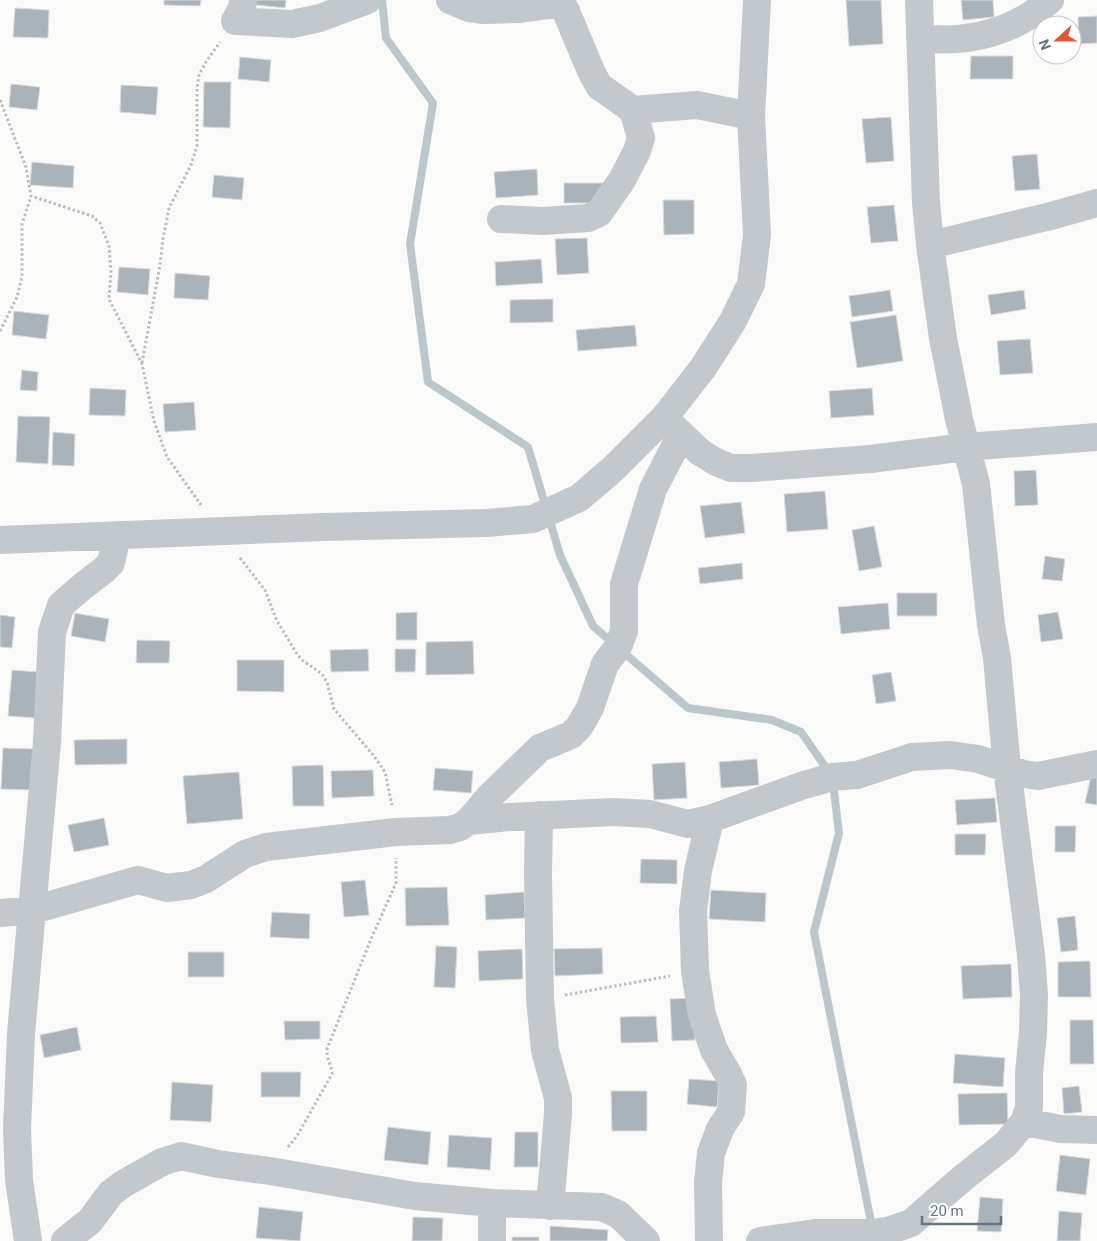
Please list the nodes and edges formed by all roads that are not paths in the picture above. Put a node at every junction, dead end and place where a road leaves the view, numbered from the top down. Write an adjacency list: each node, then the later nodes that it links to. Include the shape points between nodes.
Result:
1 (368, 0): 6 (street, via 320,18 292,24)
2 (450, 0): 8 (street, via 468,8 484,10 556,4 565,9 599,86)
3 (757, 0): 9 (street)
4 (919, 0): 7 (street)
5 (1050, 0): 7 (street, via 1010,26 987,34 942,41)
6 (239, 11)
7 (920, 38): 12 (street)
8 (633, 110): 9 (street, via 697,105); 11 (street, via 640,138 637,151 599,213 588,218 543,221)
9 (751, 116): 13 (street, via 757,235 752,284)
10 (1097, 203): 12 (street)
11 (501, 219)
12 (930, 245): 15 (street, via 942,338)
13 (672, 427): 15 (street, via 700,452 731,468 870,459); 16 (street, via 579,498 533,519); 22 (street, via 624,584 624,630 618,647 605,664 590,708 571,735 540,748)
14 (1097, 437): 15 (street)
15 (966, 446): 19 (street, via 976,484)
16 (117, 535): 17 (street); 23 (street, via 111,562 61,605 52,632 47,742)
17 (0, 540)
18 (1097, 764): 19 (street, via 1038,776)
19 (1007, 768): 21 (street, via 951,755 912,757 858,775 832,777 801,786); 25 (street, via 1034,994 1029,1108)
20 (539, 815): 21 (street, via 650,814 688,824); 22 (street); 28 (street, via 540,999 545,1050 558,1098)
21 (710, 819): 33 (street, via 693,911 695,971 702,1015 714,1050 732,1085 731,1112 711,1153)
22 (469, 821): 23 (street, via 450,830 396,832 266,847 245,854 192,885 167,888 138,880)
23 (32, 910): 24 (street); 29 (street, via 21,1034 17,1129 19,1180)
24 (0, 913)
25 (1024, 1122): 26 (street, via 1061,1129); 34 (street, via 1006,1144 911,1223 873,1233 815,1233)
26 (1097, 1130)
27 (492, 1203): 28 (street); 30 (street, via 415,1196 181,1156 162,1162 123,1184 90,1221); 31 (street)
28 (550, 1206): 32 (street, via 601,1207 618,1214)
29 (28, 1241)
30 (65, 1241)
31 (492, 1241)
32 (646, 1241)
33 (708, 1241)
34 (760, 1241)

